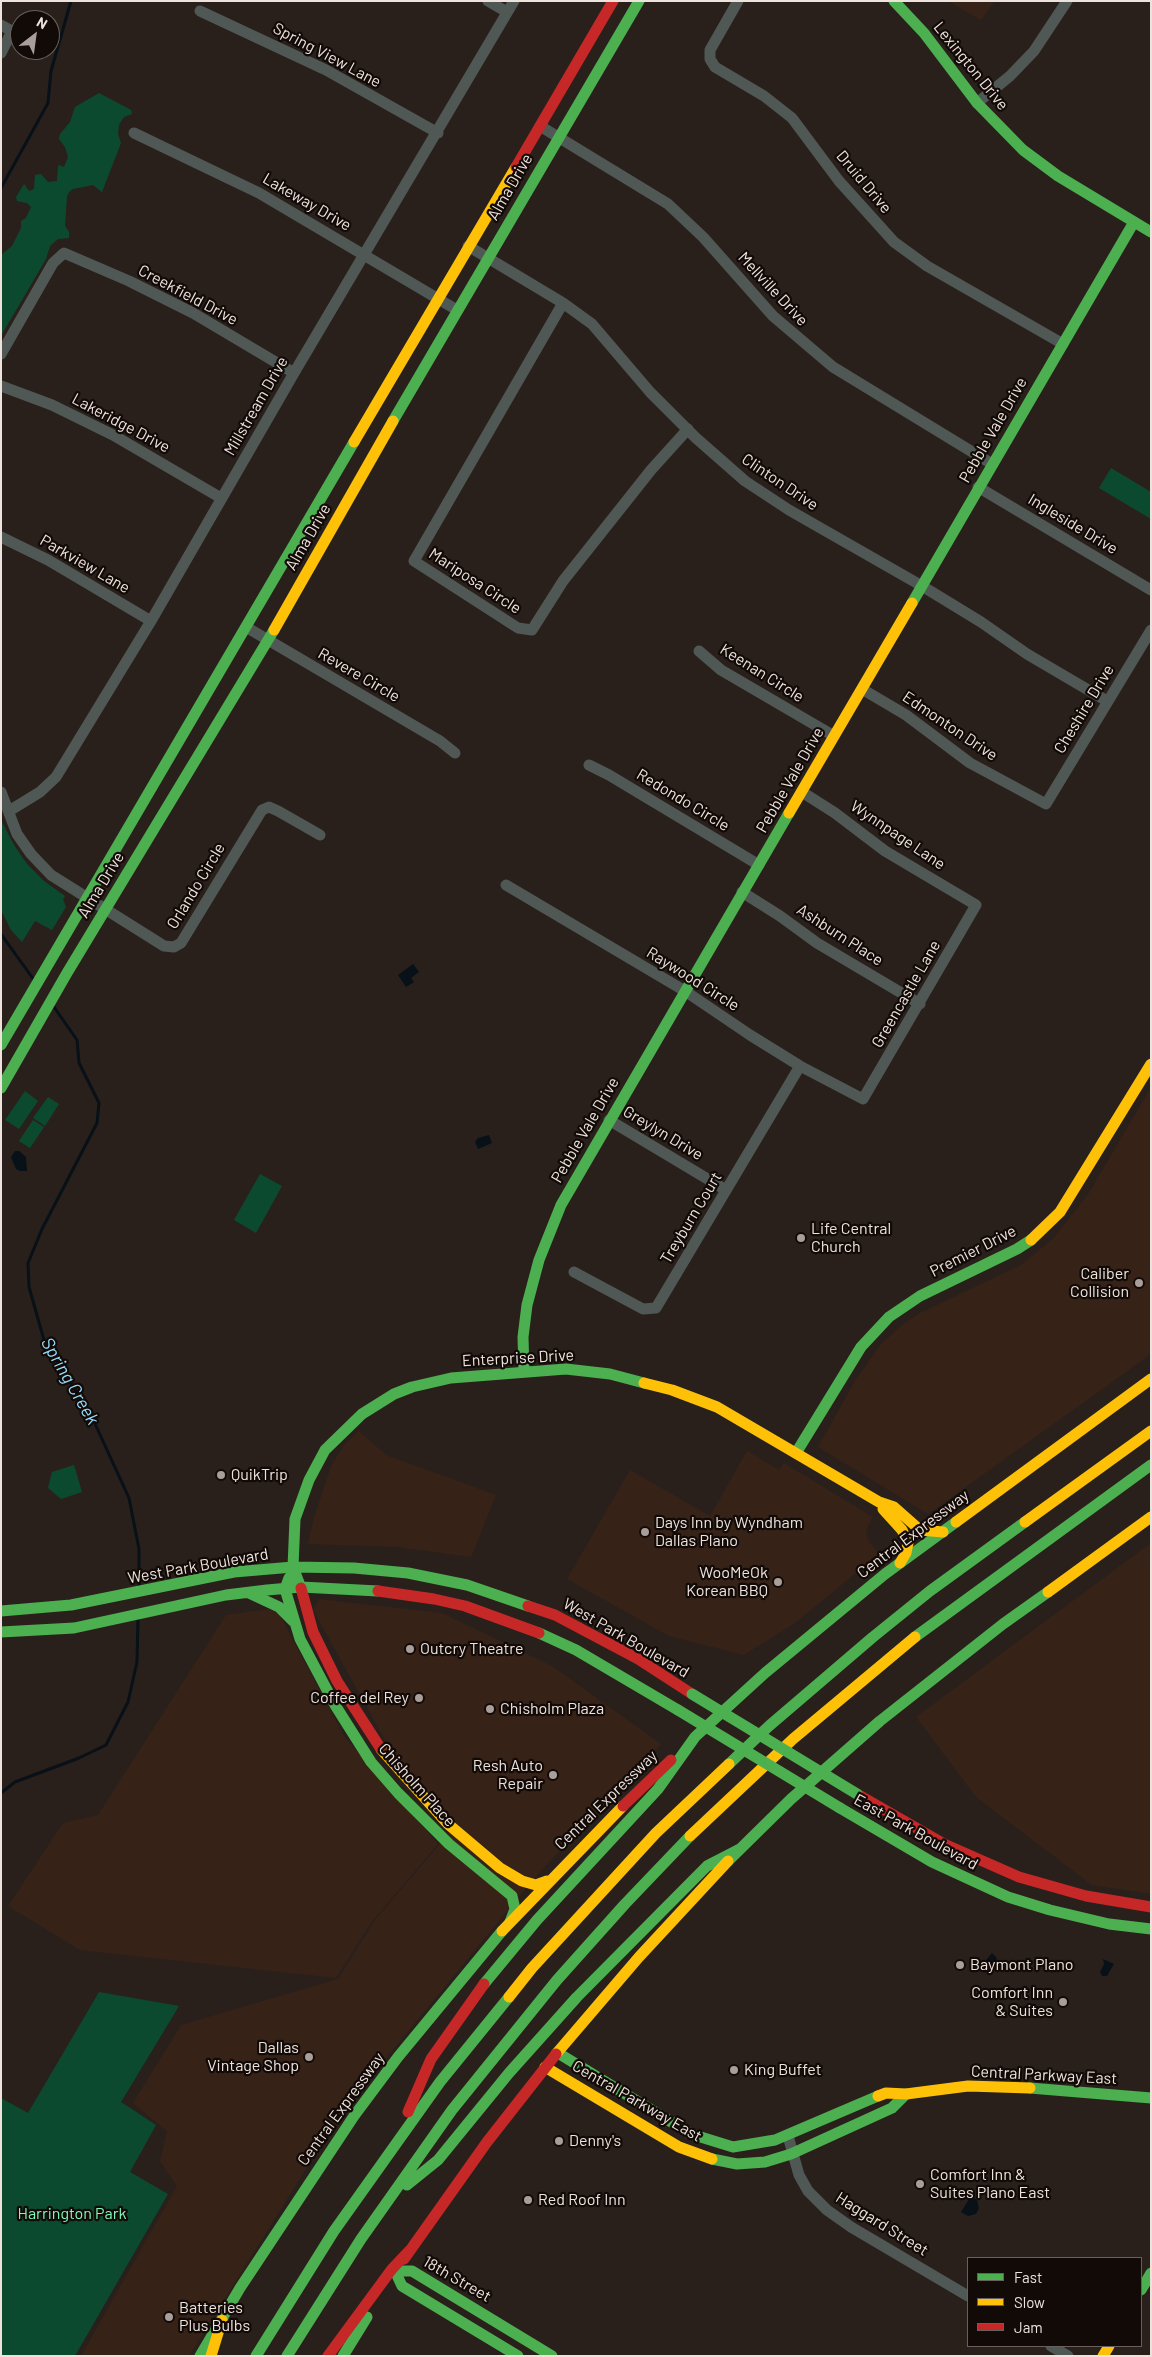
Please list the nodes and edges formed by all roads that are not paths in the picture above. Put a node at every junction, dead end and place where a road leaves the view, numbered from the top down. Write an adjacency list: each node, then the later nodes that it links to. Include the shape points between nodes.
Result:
1 (488, 1): 9 (street)
2 (514, 1): 9 (street, Millstream Drive)
3 (613, 1): 13 (main road, Alma Drive)
4 (639, 1): 16 (main road, Alma Drive)
5 (738, 1): 25 (street, Druid Drive, via 710,50 710,59 715,67 764,96 792,118 839,181 894,242 927,266)
6 (894, 1): 12 (main road, Lexington Drive, via 924,33)
7 (1068, 1): 12 (street, via 1034,51)
8 (200, 11): 15 (street, Spring View Lane, via 326,70)
9 (508, 12): 15 (street, Millstream Drive)
10 (1, 25): 11 (street, via 12,30)
11 (1, 53)
12 (977, 103): 17 (main road, Lexington Drive, via 1023,150)
13 (540, 126): 16 (street, Mellville Drive); 19 (main road, Alma Drive)
14 (134, 133): 20 (street, Lakeway Drive, via 259,193)
15 (438, 133): 20 (street, Millstream Drive)
16 (558, 136): 21 (main road, Alma Drive); 30 (street, Mellville Drive, via 673,208 773,316 833,368)
17 (1134, 222): 18 (main road, Lexington Drive); 25 (main road, Pebble Vale Drive)
18 (1151, 232)
19 (468, 246): 21 (street, Clinton Drive); 22 (main road, Alma Drive)
20 (364, 254): 22 (street, Lakeway Drive); 27 (street, Millstream Drive)
21 (487, 258): 23 (street, Clinton Drive); 24 (main road, Alma Drive)
22 (438, 298): 24 (street, Lakeway Drive); 37 (main road, Alma Drive)
23 (563, 303): 29 (street, Clinton Drive, via 592,324 650,392); 29 (street, Mariposa Circle, via 414,561 518,628 532,630 563,581 651,470)
24 (458, 310): 39 (main road, Alma Drive)
25 (1063, 344): 30 (main road, Pebble Vale Drive)
26 (1, 354): 27 (street, Creekfield Drive, via 54,262 64,253 193,313)
27 (294, 373): 32 (street, Millstream Drive)
28 (1, 386): 32 (street, Lakeridge Drive, via 52,405 113,434)
29 (688, 429): 34 (street, Clinton Drive, via 745,481)
30 (992, 464): 31 (main road, Pebble Vale Drive)
31 (978, 487): 34 (main road, Pebble Vale Drive); 35 (street, Ingleside Drive)
32 (221, 498): 36 (street, Millstream Drive)
33 (1, 537): 36 (street, Parkview Lane, via 48,560)
34 (922, 586): 41 (main road, Pebble Vale Drive); 42 (street, Clinton Drive)
35 (1151, 590)
36 (150, 621): 49 (street, Millstream Drive, via 56,777 40,792)
37 (246, 627): 39 (street, Revere Circle); 54 (main road, Alma Drive)
38 (1151, 630): 42 (street, Cheshire Drive)
39 (268, 640): 44 (street, Revere Circle, via 440,741); 56 (main road, Alma Drive)
40 (698, 651): 43 (street, Keenan Circle, via 721,670)
41 (862, 689): 43 (main road, Pebble Vale Drive); 48 (street, Edmonton Drive, via 906,715 970,763)
42 (1107, 701): 48 (street, Cheshire Drive)
43 (834, 736): 47 (main road, Pebble Vale Drive)
44 (455, 753)
45 (589, 765): 51 (street, Redondo Circle)
46 (1, 792): 49 (street, Orlando Circle)
47 (802, 792): 51 (main road, Pebble Vale Drive); 55 (street, Wynnpage Lane, via 886,851)
48 (1046, 804)
49 (8, 811): 54 (street, Orlando Circle, via 17,834 31,854 51,875)
50 (320, 835): 56 (street, Orlando Circle, via 278,811 262,810 181,943 174,947 155,942)
51 (759, 864): 53 (main road, Pebble Vale Drive)
52 (506, 885): 57 (street, Raywood Circle)
53 (742, 892): 57 (main road, Pebble Vale Drive); 58 (street, Ashburn Place, via 817,943)
54 (86, 899): 56 (street, Orlando Circle); 59 (main road, Alma Drive)
55 (976, 905): 58 (street, Greencastle Lane)
56 (105, 910): 62 (main road, Alma Drive)
57 (685, 991): 61 (street, Raywood Circle); 64 (main road, Pebble Vale Drive)
58 (920, 1004): 63 (street, Greencastle Lane)
59 (1, 1045)
60 (1151, 1064): 70 (main road, Premier Drive, via 1060,1212 1034,1238 1017,1249 920,1296 888,1317 861,1347)
61 (800, 1066): 63 (street, Raywood Circle); 65 (street, Treyburn Court)
62 (1, 1088)
63 (863, 1099)
64 (609, 1120): 65 (street, Greylyn Drive); 67 (main road, Pebble Vale Drive, via 561,1205 541,1254 525,1320)
65 (726, 1190): 66 (street, Treyburn Court, via 656,1308 643,1309)
66 (574, 1272)
67 (524, 1372): 70 (main road, Enterprise Drive, via 587,1370 672,1390 718,1407); 76 (main road, Enterprise Drive, via 433,1381 394,1394 362,1414 325,1450 309,1480 295,1519)
68 (1151, 1379): 74 (main road, Central Expressway)
69 (1151, 1431): 107 (main road, via 902,1614 734,1757 650,1840 556,1941 485,2024)
70 (796, 1453): 72 (main road, Enterprise Drive)
71 (1151, 1465): 110 (main road, via 922,1631 793,1739 704,1822 532,2010 452,2110)
72 (879, 1502): 74 (main road, Enterprise Drive, via 901,1512 920,1530); 75 (main road, Enterprise Drive, via 902,1530 908,1543)
73 (1151, 1517): 92 (main road, via 956,1659 839,1756)
74 (943, 1532): 75 (main road, Central Expressway)
75 (900, 1563): 87 (main road, Central Expressway, via 795,1648)
76 (293, 1567): 77 (main road); 78 (main road, Enterprise Drive); 81 (main road, West Park Boulevard, via 234,1572 103,1599); 88 (main road, West Park Boulevard, bridge, via 354,1568 414,1574 499,1594 555,1615 638,1659)
77 (285, 1588): 78 (main road, West Park Boulevard); 79 (main road, West Park Boulevard); 82 (main road, Chisholm Place)
78 (301, 1588): 85 (main road, Chisholm Place, via 313,1632); 89 (main road, West Park Boulevard, bridge, via 370,1590 442,1601 498,1616 553,1638)
79 (246, 1593): 82 (main road, via 279,1607); 84 (main road, West Park Boulevard, via 102,1624)
80 (1, 1611): 81 (main road, West Park Boulevard)
81 (16, 1611): 84 (main road)
82 (294, 1621): 86 (main road, Chisholm Place, via 316,1672)
83 (1, 1632): 84 (main road, West Park Boulevard)
84 (15, 1632)
85 (353, 1708): 86 (main road); 90 (main road, Chisholm Place, via 383,1753)
86 (341, 1715): 91 (main road, Chisholm Place, via 371,1762)
87 (695, 1737): 93 (main road, Central Expressway); 107 (main road, via 658,1789 537,1920 477,1992 431,2059)
88 (857, 1794): 94 (main road, East Park Boulevard, via 984,1863 1059,1890)
89 (840, 1808): 97 (main road, East Park Boulevard, via 970,1881 1050,1910)
90 (448, 1824): 91 (main road); 93 (main road, Chisholm Place, via 500,1868 522,1881 536,1885)
91 (438, 1834): 96 (main road, Chisholm Place, via 512,1896 515,1909)
92 (740, 1849): 99 (main road, via 640,1957); 110 (main road, via 706,1866 577,1997 438,2160)
93 (548, 1881): 96 (main road, Central Expressway)
94 (1111, 1901): 95 (main road, East Park Boulevard); 97 (main road)
95 (1151, 1907)
96 (509, 1922): 116 (main road, Central Expressway, via 354,2116 259,2258)
97 (1109, 1924): 98 (main road, East Park Boulevard)
98 (1151, 1929)
99 (558, 2053): 100 (main road); 103 (main road, Central Parkway East)
100 (545, 2067): 104 (main road, Central Parkway East); 111 (main road)
101 (906, 2094): 102 (main road, Central Parkway East, via 968,2086 1010,2086); 105 (main road, Central Parkway East, via 886,2093 865,2100); 108 (main road, Central Parkway East, via 892,2108)
102 (1151, 2098)
103 (667, 2119): 104 (main road); 106 (main road, Central Parkway East)
104 (658, 2134): 109 (main road, Central Parkway East)
105 (788, 2136): 106 (main road, Central Parkway East, via 734,2147); 108 (street, Haggard Street)
106 (702, 2139): 109 (main road)
107 (396, 2140): 122 (main road, via 324,2246)
108 (791, 2154): 109 (main road, Central Parkway East, via 764,2162 736,2164); 115 (street, Haggard Street, via 808,2191 827,2210)
109 (696, 2155)
110 (384, 2204): 123 (main road)
111 (410, 2250): 112 (main road); 124 (main road, via 392,2269)
112 (395, 2271): 117 (main road, 18th Street, via 412,2270); 119 (main road, 18th Street, via 402,2286); 125 (main road)
113 (1151, 2273): 114 (main road)
114 (1142, 2288)
115 (967, 2295)
116 (222, 2320): 120 (main road, Central Expressway); 121 (main road)
117 (518, 2334): 119 (main road); 126 (main road, 18th Street)
118 (1053, 2347): 127 (street)
119 (513, 2353)
120 (200, 2356)
121 (211, 2356)
122 (256, 2356)
123 (287, 2356)
124 (328, 2356)
125 (343, 2356)
126 (552, 2356)
127 (1068, 2356)

